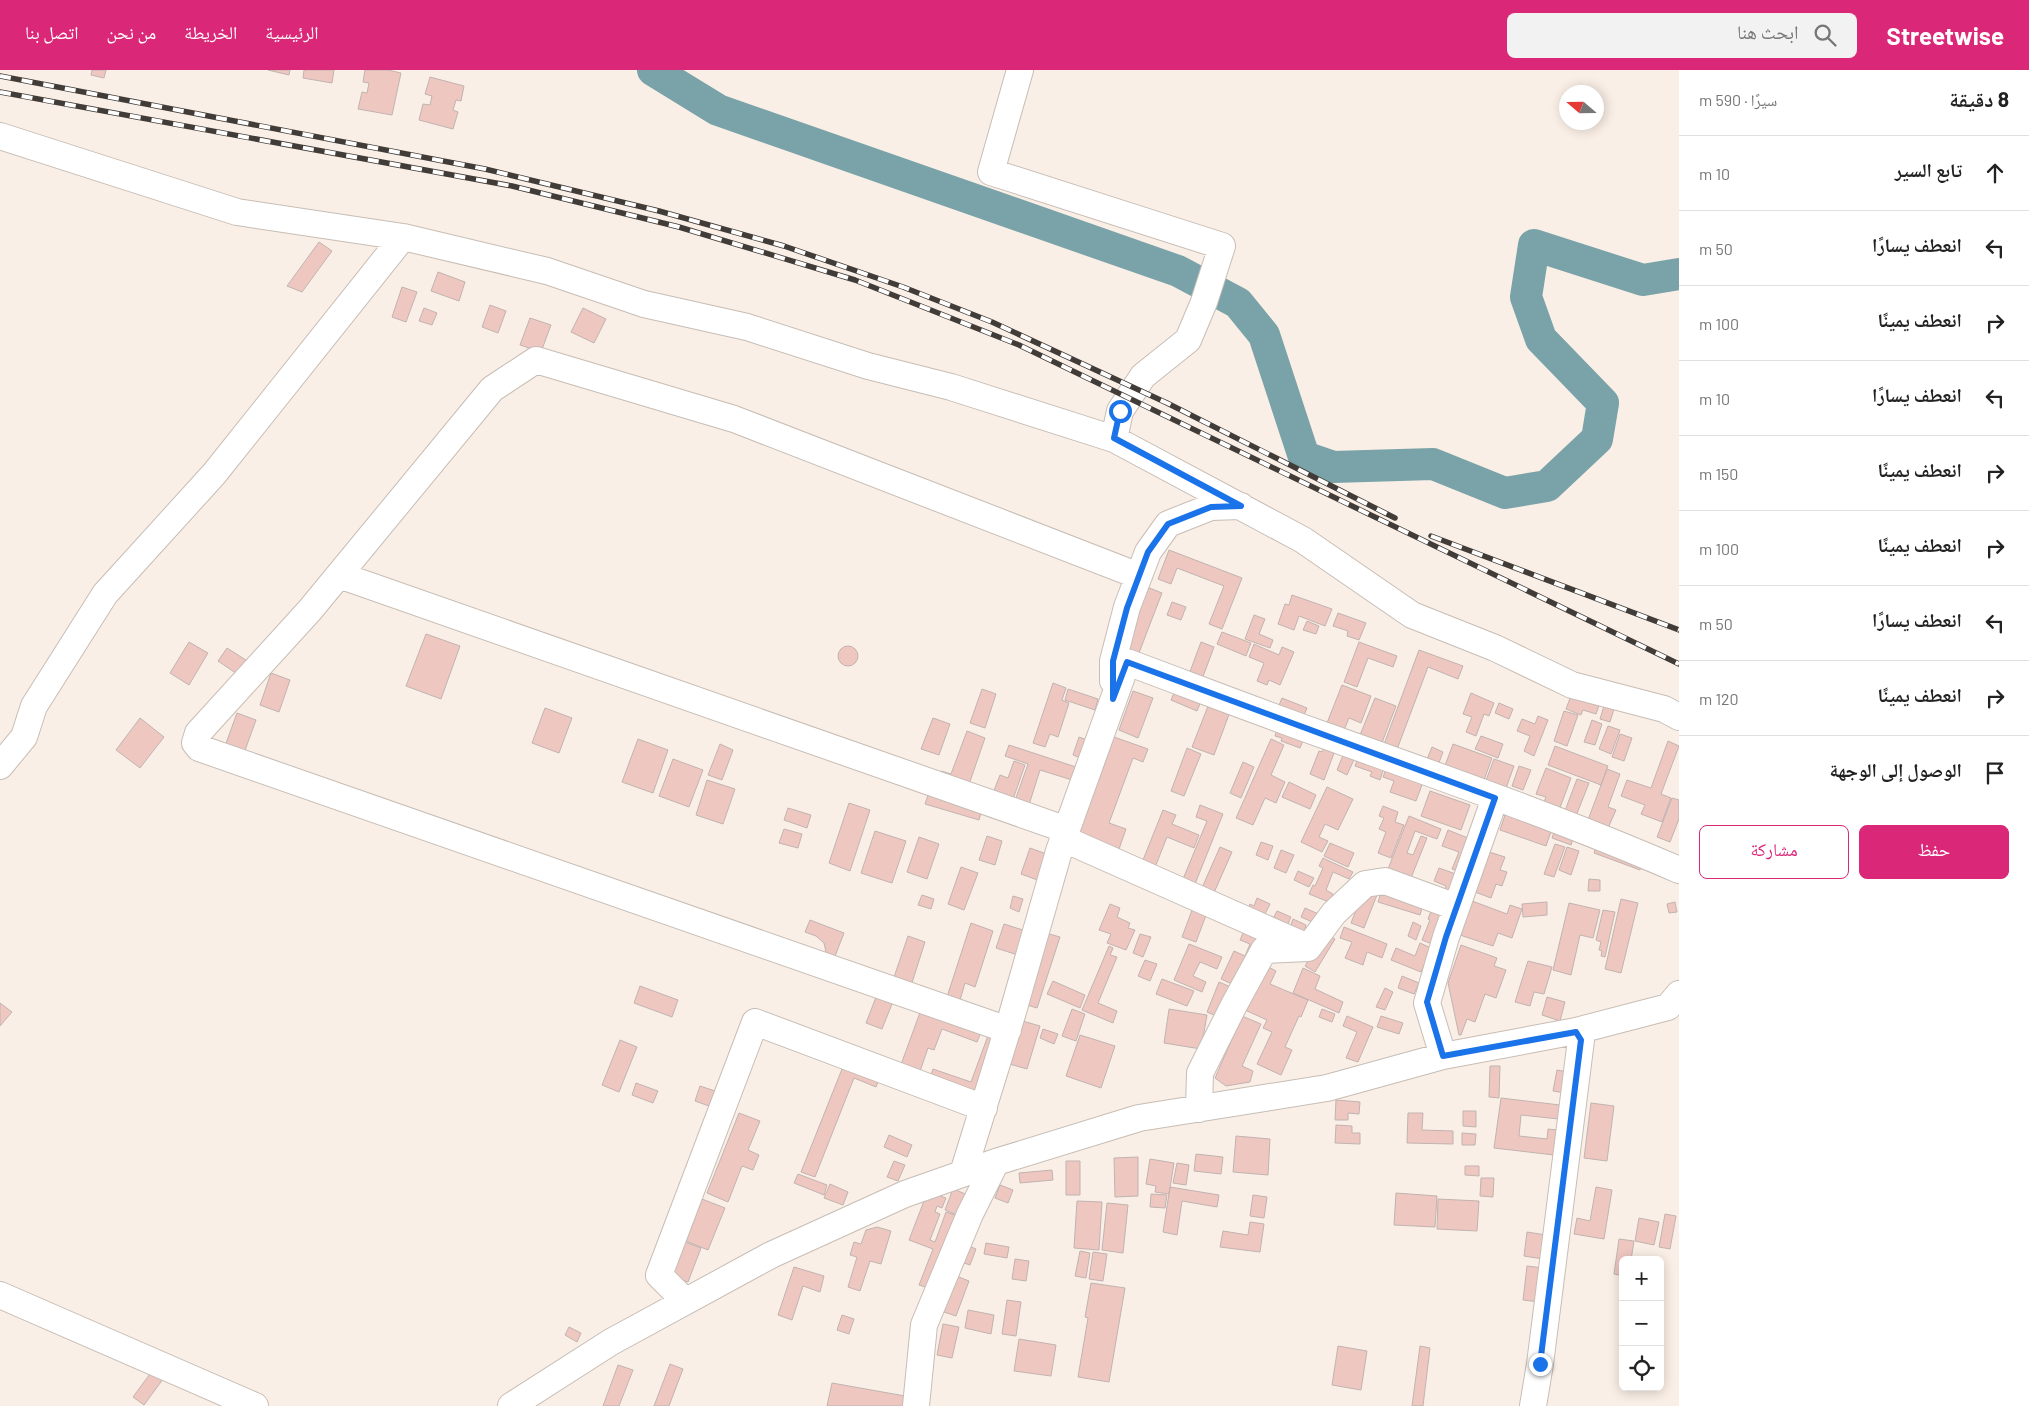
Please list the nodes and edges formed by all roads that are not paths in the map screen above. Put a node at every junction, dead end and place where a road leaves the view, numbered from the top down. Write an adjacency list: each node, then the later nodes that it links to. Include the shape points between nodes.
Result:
1 (1020, 70): 4 (street, via 991,172 1222,246 1188,340 1143,376 1120,411)
2 (0, 136): 3 (street, via 237,212)
3 (403, 237): 4 (street, via 547,271 644,304 747,327); 10 (street, via 214,474 105,594 34,706 24,737)
4 (1114, 438): 5 (street)
5 (1241, 506): 7 (street, via 1211,507 1168,524 1148,552); 9 (street, via 1303,540 1412,615 1495,648 1572,685 1664,709)
6 (339, 575): 7 (street, via 492,389 536,360 734,419); 12 (street); 17 (street, via 198,733 195,743 199,748)
7 (1139, 576): 8 (street, via 1113,661)
8 (1113, 699): 11 (street, via 1127,662); 12 (street)
9 (1679, 717)
10 (0, 766)
11 (1495, 798): 13 (street); 14 (street)
12 (1065, 835): 15 (street); 17 (street)
13 (1679, 870)
14 (1456, 907): 15 (street, via 1385,881 1365,884 1334,913); 19 (street, via 1427,1002)
15 (1308, 948): 21 (street, via 1264,950 1200,1073)
16 (1679, 994): 18 (street, via 1668,1007)
17 (1008, 1030): 20 (street)
18 (1576, 1032): 19 (street); 29 (street, via 1581,1040)
19 (1443, 1056): 21 (street, via 1328,1088)
20 (984, 1108): 23 (street); 25 (street, via 755,1022 659,1275)
21 (1199, 1109): 22 (street, via 1140,1118)
22 (996, 1162): 23 (street); 28 (street, via 970,1214 924,1324)
23 (963, 1173): 25 (street, via 905,1194 819,1232)
24 (0, 1295): 26 (street)
25 (686, 1301): 27 (street, via 611,1342)
26 (255, 1406)
27 (511, 1406)
28 (916, 1406)
29 (1532, 1406)

